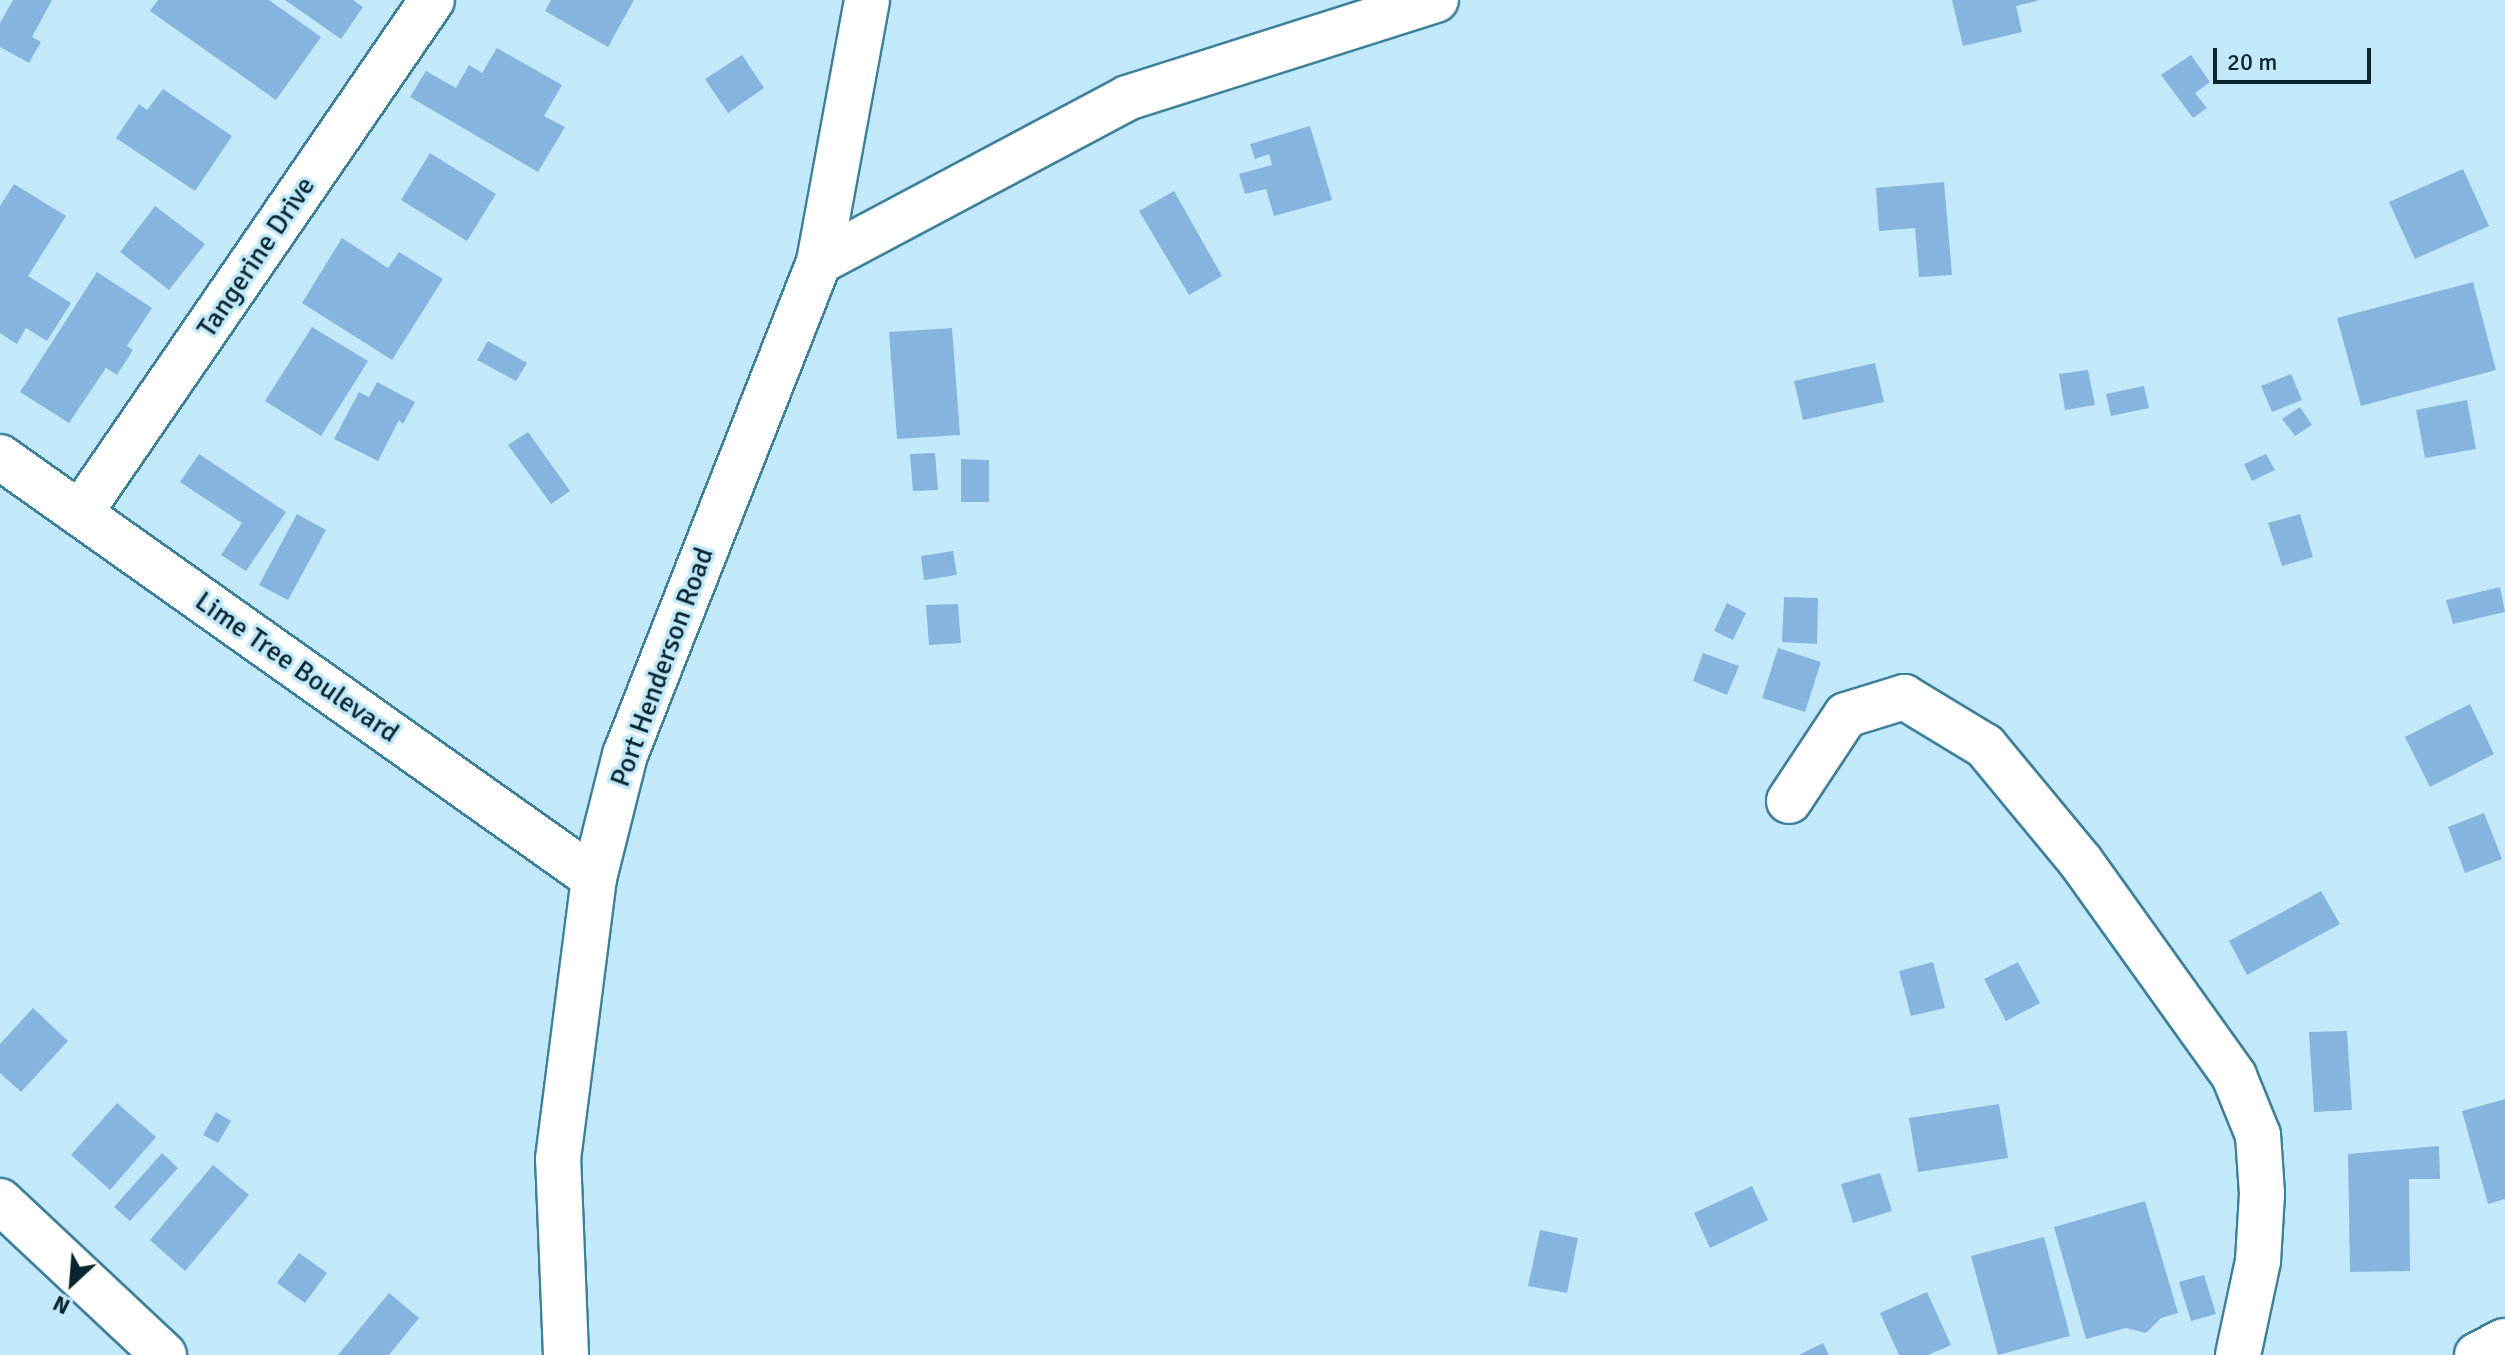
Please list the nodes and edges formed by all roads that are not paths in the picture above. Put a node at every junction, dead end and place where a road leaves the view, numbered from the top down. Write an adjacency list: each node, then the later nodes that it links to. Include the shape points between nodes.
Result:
1 (432, 0): 6 (street, Tangerine Drive)
2 (867, 0): 4 (street, Port Henderson Road)
3 (1436, 0): 4 (street, via 1127,98)
4 (819, 262): 8 (street, Port Henderson Road, via 625,755)
5 (0, 457): 6 (street, Lime Tree Boulevard)
6 (80, 513): 8 (street, Lime Tree Boulevard)
7 (1789, 801): 13 (street, via 1846,715 1904,697 1985,746 2081,862 2234,1076 2258,1135 2258,1261)
8 (594, 878): 12 (street, Port Henderson Road, via 558,1159)
9 (0, 1201): 11 (street)
10 (2505, 1341): 14 (street)
11 (164, 1355)
12 (566, 1355)
13 (2238, 1355)
14 (2477, 1355)

